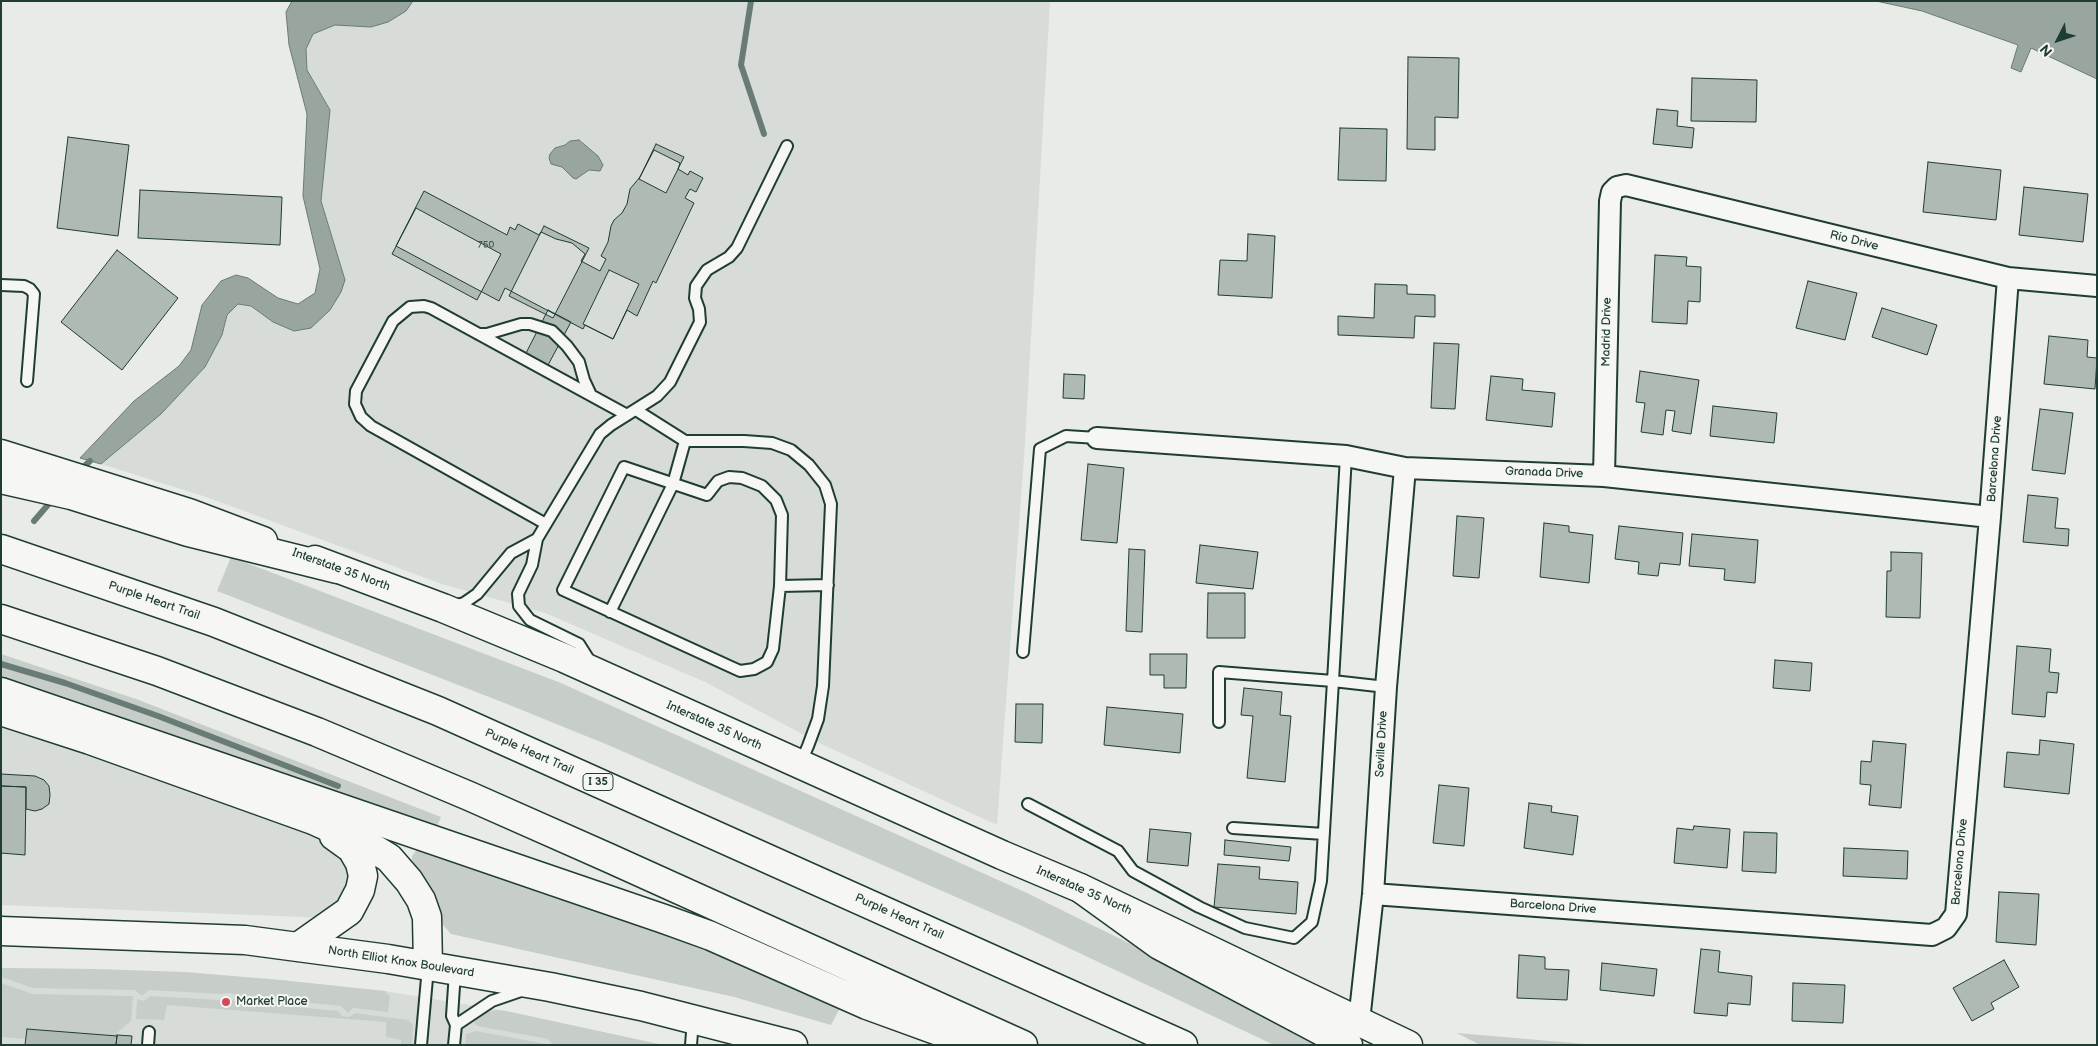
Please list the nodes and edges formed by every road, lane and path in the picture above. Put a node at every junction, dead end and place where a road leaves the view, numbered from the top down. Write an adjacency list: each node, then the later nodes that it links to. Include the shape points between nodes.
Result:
1 (787, 146): 9 (lane, via 736,248 729,257 707,270 696,286 700,322 670,382 657,396)
2 (1614, 189): 3 (street, Rio Drive, via 1626,185); 15 (street, Madrid Drive, via 1610,201)
3 (2008, 278): 5 (street, Rio Drive); 18 (street, Barcelona Drive)
4 (1, 285): 7 (lane, via 24,286 34,294)
5 (2097, 286)
6 (478, 334): 8 (lane); 8 (lane, via 521,324 552,331 579,362); 20 (lane, via 424,306 404,310 394,320 356,391 358,412 371,426)
7 (27, 380)
8 (592, 396): 9 (lane)
9 (632, 412): 11 (lane); 20 (lane, via 611,425 596,440)
10 (1097, 438): 13 (street, Granada Drive); 28 (lane, via 1066,436 1040,449)
11 (685, 441): 17 (lane); 23 (lane, via 772,443 791,450 809,465 825,484 831,504)
12 (1, 454): 19 (main road, via 28,461)
13 (1346, 456): 14 (street, Granada Drive); 30 (lane)
14 (1405, 468): 15 (street, Granada Drive); 31 (street, Seville Drive)
15 (1604, 476): 18 (street, Granada Drive)
16 (4, 480): 19 (main road)
17 (673, 484): 24 (lane, via 707,495 718,481 729,477 762,486 776,500 782,515); 26 (lane); 26 (lane, via 624,467 563,590)
18 (1990, 517): 40 (street, Barcelona Drive, via 1956,914 1952,922 1939,932)
19 (188, 523): 25 (main road, Interstate 35 North, via 337,568)
20 (546, 524): 21 (lane)
21 (537, 539): 25 (lane, via 510,553 471,598); 29 (lane, via 532,565 518,594 519,606 530,620 579,644)
22 (1, 548): 56 (main road, Purple Heart Trail / I 35, via 214,622 438,711)
23 (828, 585): 24 (lane); 35 (lane, via 824,686 818,718)
24 (780, 586): 26 (lane, via 773,650 767,662 754,669 740,671)
25 (443, 608): 29 (main road, Interstate 35 North)
26 (610, 612)
27 (1, 619): 55 (main road, via 157,672 335,740 609,858)
28 (1023, 652)
29 (596, 672): 35 (main road, Interstate 35 North)
30 (1333, 681): 31 (lane); 34 (lane, via 1219,672); 39 (lane)
31 (1386, 687): 40 (street, Seville Drive)
32 (1, 692): 54 (main road, via 712,936 867,1005)
33 (1, 711): 37 (main road)
34 (1219, 722)
35 (800, 764): 49 (main road, Interstate 35 North, via 1080,888 1159,945)
36 (1028, 804): 39 (lane, via 1118,851 1133,871 1199,907 1245,928 1294,938 1312,922 1322,881)
37 (313, 820): 42 (main road, via 352,849 363,876 349,911); 43 (main road, via 389,858 409,881 427,917)
38 (1234, 828): 39 (lane)
39 (1324, 834)
40 (1373, 894): 49 (street, Seville Drive)
41 (1, 932): 42 (main road, North Elliot Knox Boulevard, via 245,940)
42 (298, 947): 43 (main road, North Elliot Knox Boulevard)
43 (428, 966): 44 (main road, North Elliot Knox Boulevard); 51 (lane)
44 (455, 970): 45 (main road, North Elliot Knox Boulevard); 46 (lane, via 452,1016)
45 (550, 987): 46 (lane, via 502,996); 48 (main road, North Elliot Knox Boulevard)
46 (456, 1025): 52 (lane)
47 (149, 1032): 50 (lane)
48 (692, 1032): 53 (main road, North Elliot Knox Boulevard, via 720,1031)
49 (1353, 1033): 57 (main road)
50 (148, 1045)
51 (421, 1045)
52 (454, 1045)
53 (793, 1045)
54 (977, 1045)
55 (1023, 1045)
56 (1183, 1045)
57 (1408, 1045)

